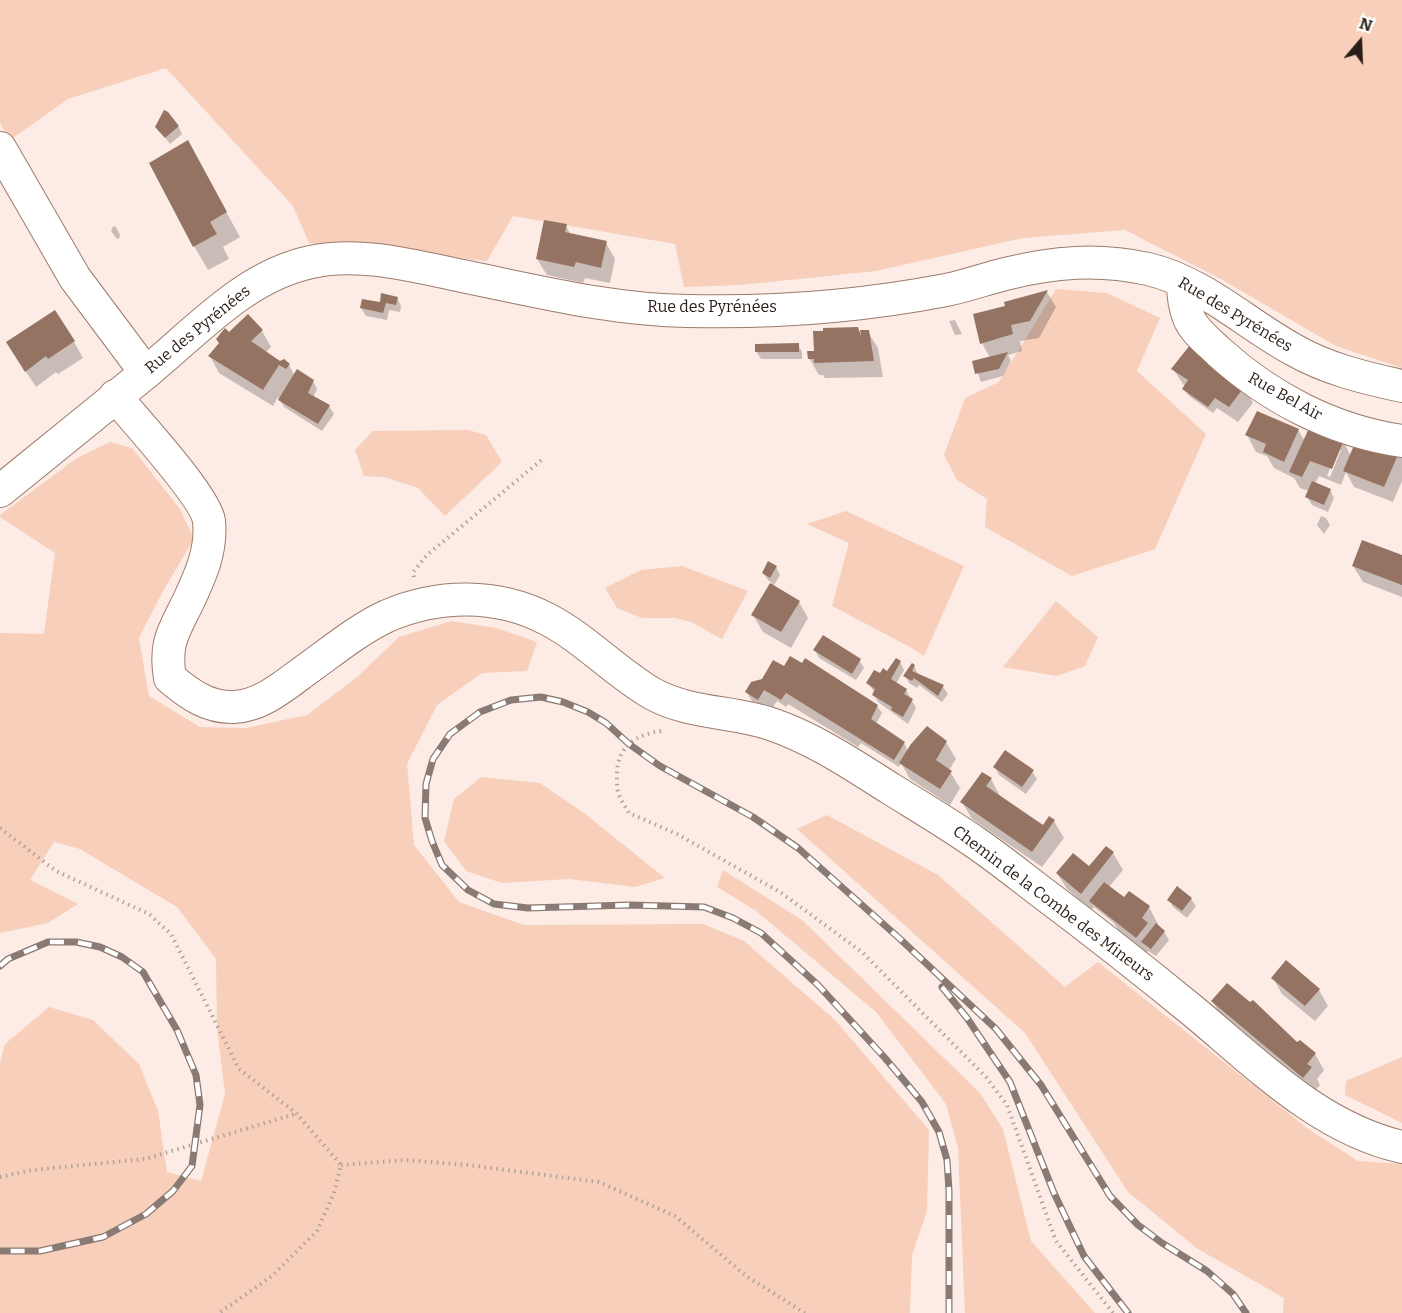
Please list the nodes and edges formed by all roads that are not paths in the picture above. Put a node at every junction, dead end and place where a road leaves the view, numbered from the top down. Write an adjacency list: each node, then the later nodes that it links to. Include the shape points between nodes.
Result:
1 (0, 148): 3 (street, via 75,278)
2 (1183, 282): 3 (street, Rue des Pyrénées, via 1152,270 1080,261 1046,265 949,290 888,299 791,308 685,311 594,302 352,258 312,262 254,284); 4 (street, Rue des Pyrénées, via 1297,353 1341,371); 6 (street, Rue Bel Air, via 1189,320 1243,373 1285,400 1345,429)
3 (146, 373): 5 (street, Rue des Pyrénées)
4 (1402, 386)
5 (115, 396): 7 (street, Rue des Pyrénées); 8 (street, Chemin de la Combe des Mineurs, via 195,492 209,518 209,545 203,569 168,643 170,678 190,695 211,705 236,707 269,696 353,636 385,617 420,604 483,599 520,608 548,619 651,693 679,706 769,723 803,736 843,759 977,844 1118,950 1297,1096 1341,1125 1378,1142)
6 (1402, 441)
7 (0, 491)
8 (1402, 1147)

